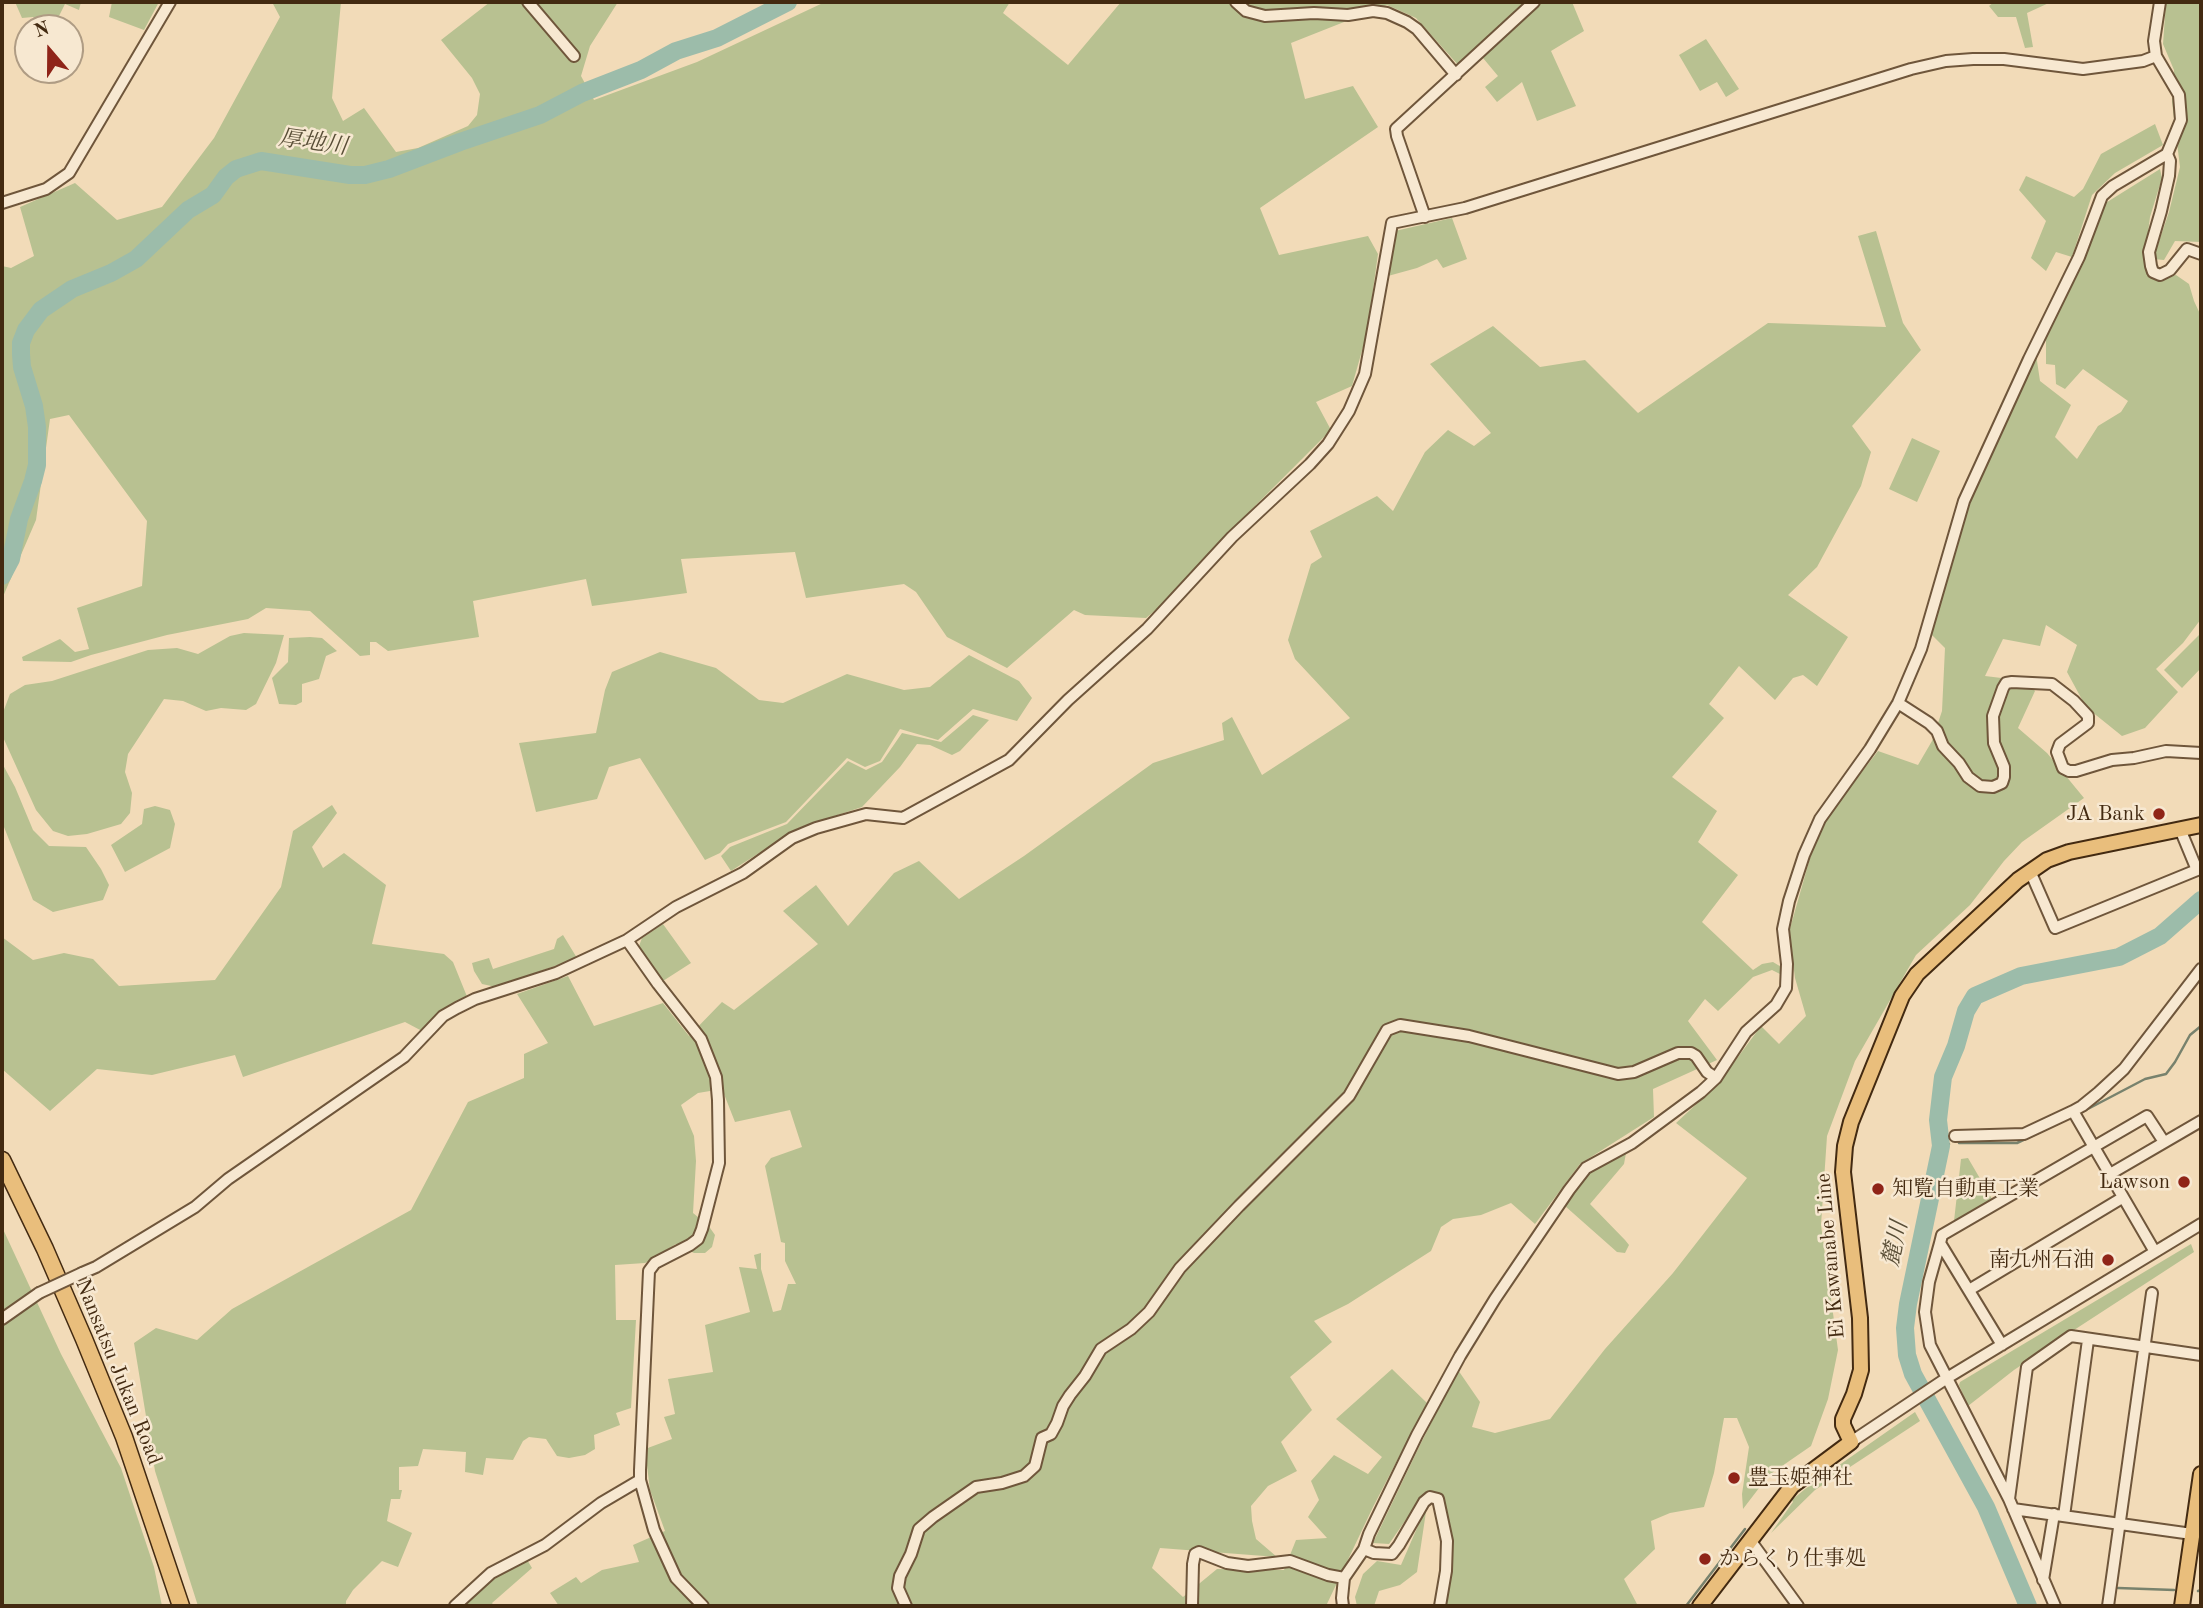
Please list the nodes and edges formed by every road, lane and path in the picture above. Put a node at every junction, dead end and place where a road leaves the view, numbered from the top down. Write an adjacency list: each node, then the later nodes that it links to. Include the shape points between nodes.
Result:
1 (170, 2): 10 (street, via 69,173 46,189)
2 (528, 2): 6 (street)
3 (1236, 2): 8 (street, via 1246,11 1265,16 1387,13 1417,29)
4 (1534, 2): 8 (street)
5 (2160, 2): 7 (street)
6 (573, 56)
7 (2156, 56): 9 (street, via 2173,81 2182,107); 11 (street, via 2083,69 2004,59 1946,61)
8 (1456, 75): 11 (street, via 1396,130)
9 (2167, 154): 12 (street, via 2169,176 2149,252 2151,266 2160,275 2187,249); 13 (street, via 2102,196 2079,257 1964,501 1921,649)
10 (2, 203)
11 (1425, 217): 18 (street, via 1392,223 1365,374 1328,444 1232,537 1147,629 1009,760 913,815 866,814 792,838 743,873 676,907)
12 (2201, 254)
13 (1898, 703): 14 (street, via 1937,731 1942,746 1980,786 1993,788 2004,777 1994,743 1993,716 2003,688 2012,682 2052,684 2088,716 2088,723 2060,744 2057,752 2068,771 2166,751); 20 (street, via 1820,819 1804,855 1783,929 1786,988 1776,1005 1746,1032)
14 (2201, 753)
15 (2201, 825): 16 (main road, Ei Kawanabe Line)
16 (2180, 829): 17 (main road, Ei Kawanabe Line, via 2069,852); 17 (street, via 2197,870 2055,928)
17 (2030, 871): 40 (main road, Ei Kawanabe Line, via 1917,974 1902,996 1852,1122 1843,1172 1860,1318 1861,1370 1843,1419)
18 (627, 940): 34 (street, bridge, via 443,1016 404,1057 228,1179 195,1207 96,1267 39,1293); 42 (street, via 701,1039 716,1077 719,1112 717,1179 698,1239 654,1263 649,1271)
19 (2201, 969): 21 (street, via 2124,1069)
20 (1716, 1078): 48 (street, via 1632,1143 1586,1168 1569,1190 1460,1356); 54 (street, via 1691,1053 1678,1053 1618,1074 1469,1035 1400,1025 1387,1030 1349,1096 1180,1268 1149,1312 1101,1349 1051,1434 1042,1438 1035,1466 1024,1476 976,1487 919,1529 898,1588)
21 (2073, 1111): 23 (street, via 2024,1134); 25 (street)
22 (2201, 1121): 24 (street)
23 (1955, 1136)
24 (2164, 1142): 25 (street, via 2147,1116); 27 (street)
25 (2092, 1147): 27 (street); 30 (street, via 1941,1235)
26 (2, 1160): 51 (highway, Nansatsu Jukan Road, via 114,1412)
27 (2110, 1174): 28 (street)
28 (2122, 1198): 31 (street); 32 (street)
29 (2201, 1224): 31 (street)
30 (1940, 1244): 32 (street); 39 (street, via 1924,1312 1930,1345)
31 (2155, 1252): 36 (street)
32 (1969, 1290): 36 (street)
33 (2152, 1293): 37 (street)
34 (2, 1319)
35 (2088, 1340): 37 (street); 43 (street, via 2071,1336 2027,1367); 44 (street)
36 (2002, 1345): 39 (street)
37 (2145, 1348): 38 (street); 45 (street)
38 (2201, 1355)
39 (1944, 1380): 40 (street); 43 (street)
40 (1851, 1442): 47 (main road, via 1792,1486)
41 (2201, 1478): 46 (main road)
42 (640, 1480): 52 (street, via 545,1545 491,1573); 53 (street, via 654,1530 676,1578)
43 (2011, 1504): 44 (street); 50 (street)
44 (2059, 1515): 45 (street); 50 (street)
45 (2120, 1525): 46 (street); 61 (street)
46 (2192, 1534): 62 (main road)
47 (1750, 1540): 58 (main road); 59 (street)
48 (1364, 1549): 49 (street); 57 (street, via 1392,1554 1424,1502 1430,1497 1438,1499 1447,1541)
49 (1344, 1578): 55 (street, via 1290,1561 1248,1566 1199,1552 1193,1564); 56 (street)
50 (2043, 1580): 60 (street)
51 (181, 1606)
52 (455, 1606)
53 (703, 1606)
54 (906, 1606)
55 (1192, 1606)
56 (1343, 1606)
57 (1440, 1606)
58 (1700, 1606)
59 (1798, 1606)
60 (2055, 1606)
61 (2108, 1606)
62 (2182, 1606)

